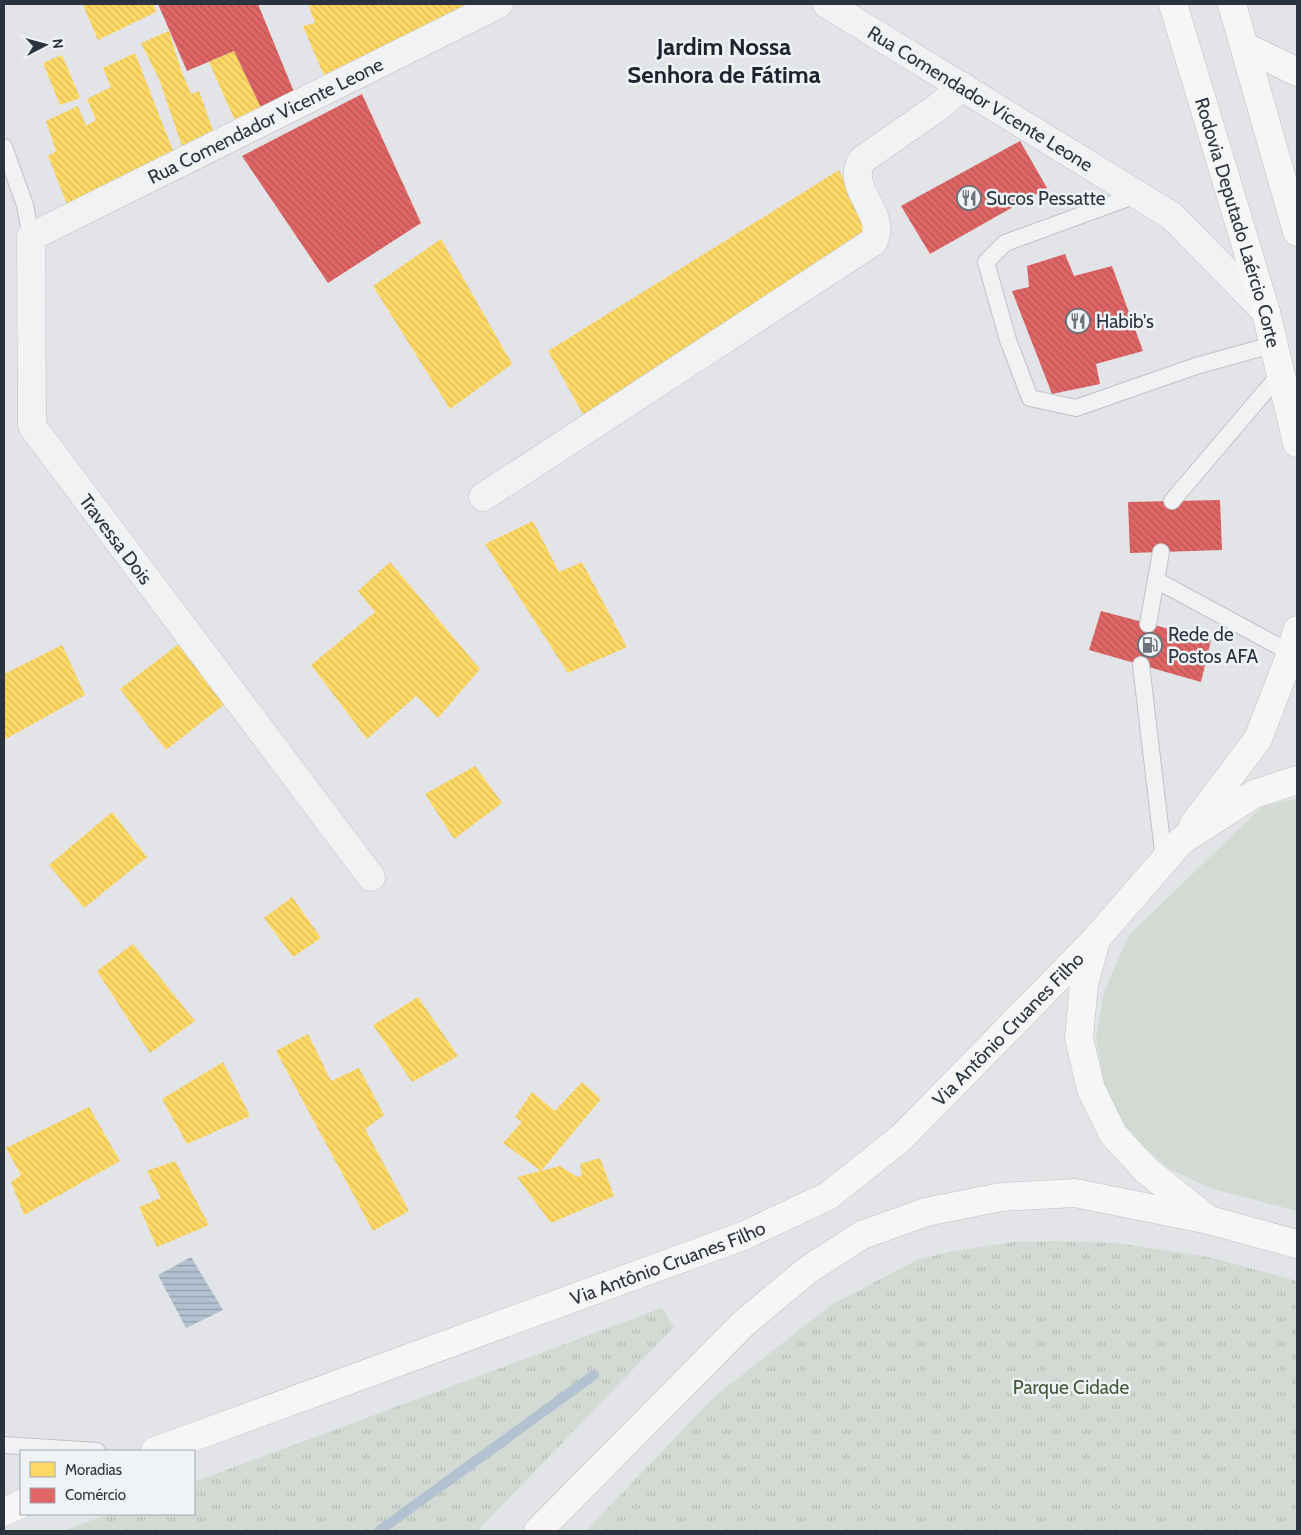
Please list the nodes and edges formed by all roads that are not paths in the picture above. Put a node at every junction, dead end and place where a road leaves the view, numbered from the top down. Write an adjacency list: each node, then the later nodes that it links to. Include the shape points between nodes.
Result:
1 (499, 4): 11 (street, Rua Comendador Vicente Leone)
2 (827, 4): 7 (street, Rua Comendador Vicente Leone)
3 (1173, 4): 12 (main road, Rodovia Deputado Laércio Corte)
4 (1232, 4): 5 (main road)
5 (1244, 46): 6 (main road); 10 (main road)
6 (1297, 72)
7 (962, 86): 9 (street, Rua Comendador Vicente Leone); 16 (street, via 941,105 862,160 857,168 856,177 877,225 878,234 873,242)
8 (4, 147): 11 (lane, Travessa Dois, via 25,205)
9 (1139, 194): 12 (street, Rua Comendador Vicente Leone, via 1172,216); 13 (lane, via 1005,243 986,262 1008,340 1030,398 1076,408 1196,366)
10 (1297, 232)
11 (31, 237): 25 (street, Travessa Dois, via 32,426)
12 (1266, 312): 13 (main road, Rodovia Deputado Laércio Corte)
13 (1272, 344): 14 (main road, Rodovia Deputado Laércio Corte)
14 (1280, 374): 15 (main road, Rodovia Deputado Laércio Corte); 17 (lane)
15 (1297, 443)
16 (483, 497)
17 (1172, 501)
18 (1161, 552): 19 (lane)
19 (1156, 580): 20 (lane); 21 (lane)
20 (1148, 624)
21 (1294, 641): 24 (main road, via 1258,739)
22 (1141, 665): 24 (lane)
23 (1297, 780): 24 (main road, via 1254,794)
24 (1173, 850): 26 (main road, Via Antônio Cruanes Filho)
25 (372, 877)
26 (1096, 939): 27 (main road, via 1084,984 1080,1038 1091,1089 1113,1134 1146,1170); 31 (main road, Via Antônio Cruanes Filho, via 901,1138 828,1196 743,1236)
27 (1210, 1220): 28 (main road); 34 (main road, via 1075,1193 1001,1197 926,1212 862,1235 809,1269 744,1323)
28 (1297, 1244)
29 (4, 1445): 30 (lane)
30 (82, 1450)
31 (158, 1450)
32 (20, 1504): 33 (main road)
33 (4, 1512)
34 (538, 1531)

